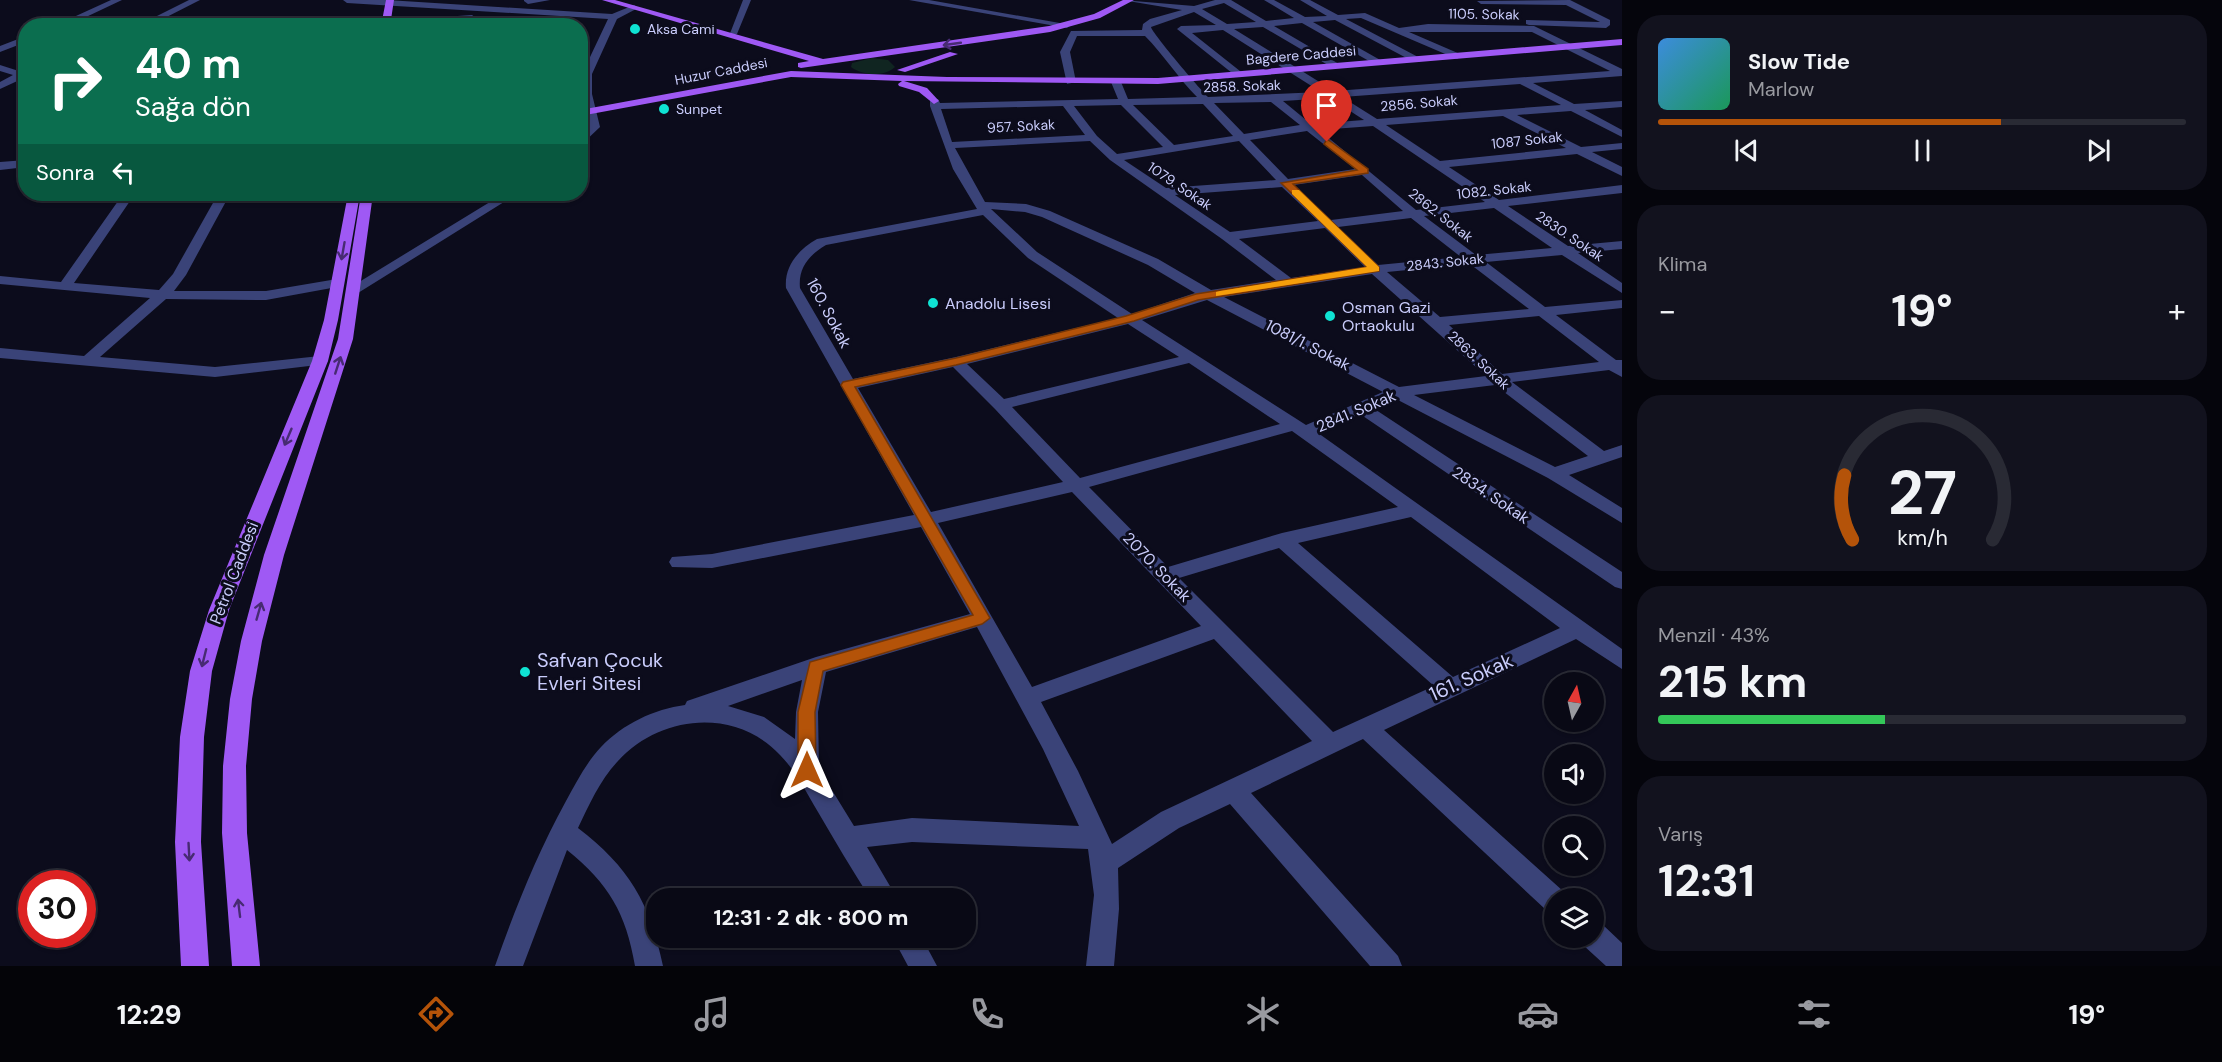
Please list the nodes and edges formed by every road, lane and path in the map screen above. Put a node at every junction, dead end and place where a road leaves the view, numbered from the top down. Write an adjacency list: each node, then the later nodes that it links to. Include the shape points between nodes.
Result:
1 (118, 0): 29 (street)
2 (196, 0): 30 (street)
3 (347, 0): 13 (street)
4 (488, 0): 22 (street)
5 (546, 0): 14 (street)
6 (606, 0): 17 (main road)
7 (747, 0): 43 (street)
8 (913, 0): 19 (street)
9 (1133, 0): 21 (street); 40 (main road)
10 (1224, 0): 21 (street); 37 (street)
11 (1268, 0): 36 (street)
12 (1304, 0): 28 (street)
13 (394, 1): 18 (street); 31 (main road); 32 (main road)
14 (528, 1): 23 (street)
15 (1480, 1): 16 (street); 24 (street)
16 (1566, 1): 24 (street, via 1607,22 1606,25)
17 (619, 2): 20 (main road)
18 (417, 4): 22 (street); 33 (street)
19 (950, 4): 40 (street)
20 (634, 8): 26 (street); 43 (main road)
21 (1196, 9): 27 (street); 38 (street, 2830. Sokak)
22 (484, 10): 23 (street)
23 (525, 12): 26 (street); 35 (street)
24 (1504, 16): 39 (street)
25 (475, 17): 34 (street)
26 (613, 17): 59 (street, via 594,50)
27 (1165, 17): 42 (street); 44 (street, via 1146,26)
28 (1337, 17): 36 (street); 41 (street, via 1362,15); 53 (street)
29 (76, 18)
30 (158, 18)
31 (388, 18)
32 (395, 18)
33 (415, 18)
34 (466, 18)
35 (519, 18)
36 (1304, 19): 37 (street); 55 (street)
37 (1259, 22): 38 (street); 57 (street)
38 (1224, 26): 42 (street); 61 (street, 2830. Sokak)
39 (1522, 28): 41 (street, 1105. Sokak); 47 (street, 1105. Sokak, via 1540,31)
40 (1068, 30): 44 (street); 50 (main road, one-way to 50); 52 (main road); 73 (street, via 1065,52)
41 (1397, 30): 51 (street)
42 (1184, 32): 66 (street)
43 (734, 33): 49 (main road); 50 (main road, via 808,51)
44 (1147, 33): 70 (street, 2863. Sokak, via 1165,50)
45 (18, 42): 48 (street)
46 (1622, 42): 47 (main road, Bagdere Caddesi)
47 (1567, 46): 51 (main road, Bagdere Caddesi); 63 (street, 1105. Sokak)
48 (0, 50)
49 (792, 51): 54 (main road); 60 (main road, via 794,62)
50 (861, 56): 54 (main road); 56 (main road, via 883,56); 62 (main road, via 843,64)
51 (1457, 56): 53 (main road, Bagdere Caddesi)
52 (934, 59): 56 (main road); 65 (main road, via 929,66)
53 (1417, 60): 55 (main road, Bagdere Caddesi)
54 (822, 62): 60 (main road); 62 (main road)
55 (1379, 63): 57 (main road, Bagdere Caddesi)
56 (905, 66): 65 (main road); 68 (main road, via 886,76); 69 (main road)
57 (1336, 66): 61 (main road, Bagdere Caddesi)
58 (0, 68): 64 (street)
59 (588, 70)
60 (773, 70): 85 (main road, via 672,91)
61 (1290, 70): 66 (main road, Bagdere Caddesi); 77 (street, 2830. Sokak)
62 (848, 72): 68 (main road)
63 (1622, 73): 72 (street, 2858. Sokak)
64 (18, 74)
65 (933, 74): 71 (main road)
66 (1240, 75): 70 (main road, Bagdere Caddesi)
67 (18, 77): 75 (street)
68 (868, 77): 69 (main road); 82 (main road, via 917,88); 85 (main road, Huzur Caddesi, via 783,75)
69 (914, 79): 71 (main road); 82 (main road, via 932,91)
70 (1185, 79): 74 (main road, Bagdere Caddesi); 79 (street, 2863. Sokak)
71 (981, 80): 73 (main road, Bagdere Caddesi); 82 (main road, via 945,87)
72 (1521, 80): 77 (street, 2858. Sokak); 84 (street)
73 (1071, 82): 74 (main road, Bagdere Caddesi)
74 (1116, 82): 80 (street)
75 (0, 86)
76 (588, 92): 88 (street)
77 (1333, 96): 78 (street, 2858. Sokak); 89 (street, 2830. Sokak)
78 (1273, 99): 79 (street, 2858. Sokak); 90 (street, 2862. Sokak)
79 (1208, 101): 80 (street, 2858. Sokak); 93 (street, 2863. Sokak)
80 (1124, 102): 81 (street, 2858. Sokak); 97 (street)
81 (1066, 103): 82 (street, 2858. Sokak); 94 (street, 1079. Sokak)
82 (934, 104): 95 (street)
83 (1622, 104): 84 (street, 2856. Sokak)
84 (1567, 106): 86 (street, 2856. Sokak); 92 (street)
85 (621, 107): 88 (main road, Huzur Caddesi)
86 (1501, 111): 89 (street, 2856. Sokak); 98 (street)
87 (588, 112): 88 (main road, Huzur Caddesi)
88 (593, 112): 91 (street, via 595,127)
89 (1375, 122): 90 (street, 2856. Sokak); 101 (street, 2830. Sokak)
90 (1309, 127): 93 (street, 2856. Sokak); 103 (street, 2862. Sokak)
91 (588, 134)
92 (1622, 134)
93 (1242, 136): 97 (street, 2856. Sokak); 105 (street, 2863. Sokak)
94 (1093, 138): 95 (street, 957. Sokak); 99 (street, 1079. Sokak)
95 (950, 145): 114 (street, via 961,172)
96 (1622, 146): 98 (street, 1087 Sokak)
97 (1171, 149): 99 (street, 2856. Sokak)
98 (1576, 150): 101 (street, 1087 Sokak); 104 (street)
99 (1114, 158): 107 (street, 1079. Sokak)
100 (18, 164): 102 (street)
101 (1436, 165): 113 (street, 2830. Sokak)
102 (0, 166)
103 (1365, 171): 105 (street); 115 (street, 2862. Sokak)
104 (1622, 172)
105 (1286, 183): 107 (street); 116 (street, 2863. Sokak)
106 (1622, 189): 113 (street, 1082. Sokak)
107 (1161, 192): 117 (street, 1079. Sokak)
108 (124, 201): 124 (street)
109 (220, 201): 127 (street, via 179,275)
110 (353, 201): 125 (main road, Petrol Caddesi, one-way to 125)
111 (366, 201): 125 (main road)
112 (499, 201): 125 (street)
113 (1497, 206): 115 (street, 1082. Sokak); 119 (street, 2830. Sokak)
114 (984, 208): 128 (street, 1081/1. Sokak, via 1026,208 1046,214 1153,261); 131 (street, via 1029,252); 140 (street, 160. Sokak, via 822,242 792,272 793,288)
115 (1412, 213): 116 (street, 1082. Sokak); 120 (street, 2862. Sokak)
116 (1327, 222): 117 (street, 1082. Sokak); 121 (street, 2863. Sokak)
117 (1227, 236): 123 (street, 1079. Sokak)
118 (1622, 245): 119 (street, 2843. Sokak)
119 (1567, 252): 120 (street, 2843. Sokak); 126 (street, 2830. Sokak)
120 (1472, 259): 121 (street, 2843. Sokak); 130 (street, 2862. Sokak)
121 (1375, 269): 123 (street, 2843. Sokak); 132 (street, 2863. Sokak)
122 (0, 280): 124 (street)
123 (1287, 282): 128 (street, 2843. Sokak)
124 (65, 286): 127 (street)
125 (345, 287): 127 (street, via 255,297); 136 (main road, Petrol Caddesi); 178 (main road, one-way to 125, via 231,789 240,700 255,623 301,470 340,359)
126 (1622, 289)
127 (164, 294): 135 (street)
128 (1211, 296): 131 (street, 2843. Sokak, via 1196,297); 141 (street, 1081/1. Sokak)
129 (1622, 304): 130 (street)
130 (1538, 311): 132 (street); 138 (street, 2862. Sokak)
131 (1130, 319): 134 (street); 137 (street, 2843. Sokak)
132 (1437, 322): 139 (street, 2863. Sokak)
133 (0, 353): 135 (street)
134 (1192, 357): 142 (street); 144 (street)
135 (88, 360): 136 (street, via 222,372)
136 (320, 361): 177 (main road, Petrol Caddesi, one-way to 177, via 219,610 201,671 192,737 188,842)
137 (956, 362): 140 (street, 2843. Sokak); 142 (street, 2070. Sokak)
138 (1619, 367): 139 (street, 2841. Sokak)
139 (1499, 380): 141 (street, 2841. Sokak); 146 (street, 2863. Sokak)
140 (847, 385): 151 (street, 160. Sokak)
141 (1397, 392): 143 (street, 2841. Sokak); 147 (street, 1081/1. Sokak)
142 (1001, 405): 148 (street, 2070. Sokak)
143 (1360, 407): 144 (street, 2841. Sokak); 155 (street, 2834. Sokak)
144 (1300, 429): 148 (street, 2841. Sokak); 149 (street)
145 (1622, 452): 146 (street)
146 (1600, 457): 147 (street)
147 (1554, 474): 150 (street, 1081/1. Sokak)
148 (1076, 485): 151 (street, 2841. Sokak); 154 (street, 2070. Sokak)
149 (1413, 510): 152 (street); 158 (street)
150 (1622, 517)
151 (927, 519): 153 (street, 2841. Sokak, via 712,561); 156 (street, 160. Sokak)
152 (1282, 540): 154 (street); 161 (street)
153 (679, 562)
154 (1164, 575): 157 (street, 2070. Sokak)
155 (1622, 582)
156 (982, 618): 160 (street); 162 (street, 160. Sokak)
157 (1217, 629): 162 (street); 165 (street, 2070. Sokak)
158 (1577, 629): 159 (street); 161 (street, 161. Sokak)
159 (1622, 660)
160 (816, 666): 163 (street); 166 (street, via 807,712)
161 (1450, 687): 164 (street, 161. Sokak)
162 (1027, 698): 170 (street, 160. Sokak)
163 (664, 719): 166 (street, via 700,712 746,720 783,742); 168 (street, via 632,734 604,758)
164 (1365, 727): 165 (street); 173 (street)
165 (1330, 744): 167 (street)
166 (807, 770): 169 (street)
167 (1233, 790): 171 (street, via 1170,820); 183 (street)
168 (563, 831): 179 (street, via 530,905); 180 (street, via 600,860 622,886 640,925)
169 (848, 838): 170 (street, via 912,830); 172 (street)
170 (1096, 838): 171 (street, 160. Sokak)
171 (1104, 863): 182 (street, 160. Sokak, via 1107,903)
172 (878, 888)
173 (1544, 891)
174 (1604, 945): 176 (street)
175 (913, 948): 181 (street)
176 (1622, 962)
177 (195, 966)
178 (246, 966)
179 (509, 966)
180 (649, 966)
181 (923, 966)
182 (1100, 966)
183 (1388, 966)

